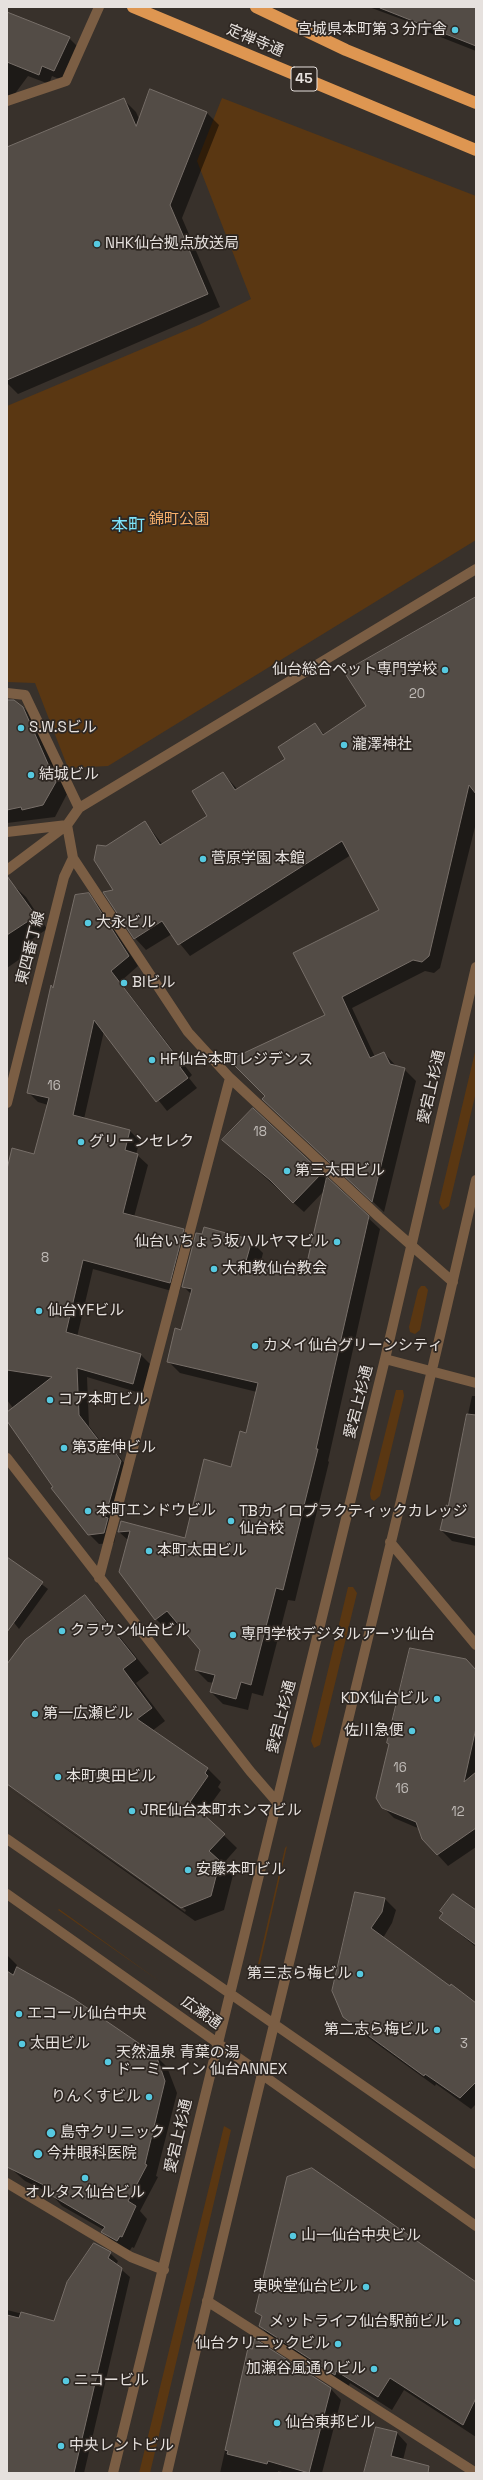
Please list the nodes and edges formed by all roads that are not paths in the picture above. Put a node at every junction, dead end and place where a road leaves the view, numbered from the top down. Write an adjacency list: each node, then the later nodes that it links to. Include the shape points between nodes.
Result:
1 (99, 7): 4 (street, via 66,80)
2 (133, 7): 6 (highway, 定禅寺通 / 45)
3 (256, 7): 5 (highway, 定禅寺通, via 346,50)
4 (7, 101)
5 (476, 103)
6 (476, 150)
7 (476, 569): 9 (street)
8 (7, 694): 9 (street, via 25,695)
9 (79, 808): 10 (street)
10 (67, 825): 11 (street); 12 (street); 13 (street)
11 (7, 832)
12 (73, 858): 15 (street, via 188,1032); 16 (street, 東四番丁線, via 64,877)
13 (7, 870)
14 (476, 967): 18 (street, 愛宕上杉通)
15 (230, 1078): 18 (street); 25 (street)
16 (7, 1103)
17 (476, 1180): 19 (street)
18 (411, 1244): 19 (street); 20 (street, 愛宕上杉通)
19 (453, 1282): 21 (street)
20 (385, 1359): 21 (street); 27 (street, 愛宕上杉通)
21 (432, 1371): 22 (street); 24 (street)
22 (476, 1383)
23 (7, 1458): 25 (street)
24 (390, 1542): 26 (street); 31 (street)
25 (99, 1578): 27 (street)
26 (476, 1645)
27 (276, 1801): 30 (street, 愛宕上杉通)
28 (7, 1839): 30 (street)
29 (7, 1894): 32 (street, 広瀬通)
30 (229, 1993): 31 (street); 32 (street, 愛宕上杉通)
31 (274, 2023): 33 (street); 34 (street)
32 (217, 2043): 33 (street, 広瀬通); 37 (street, 愛宕上杉通)
33 (262, 2076): 36 (street, 広瀬通); 38 (street)
34 (476, 2164)
35 (7, 2183): 37 (street, via 131,2257)
36 (476, 2226)
37 (164, 2270): 39 (street, 愛宕上杉通)
38 (207, 2301): 40 (street); 41 (street)
39 (113, 2473)
40 (167, 2473)
41 (476, 2473)

